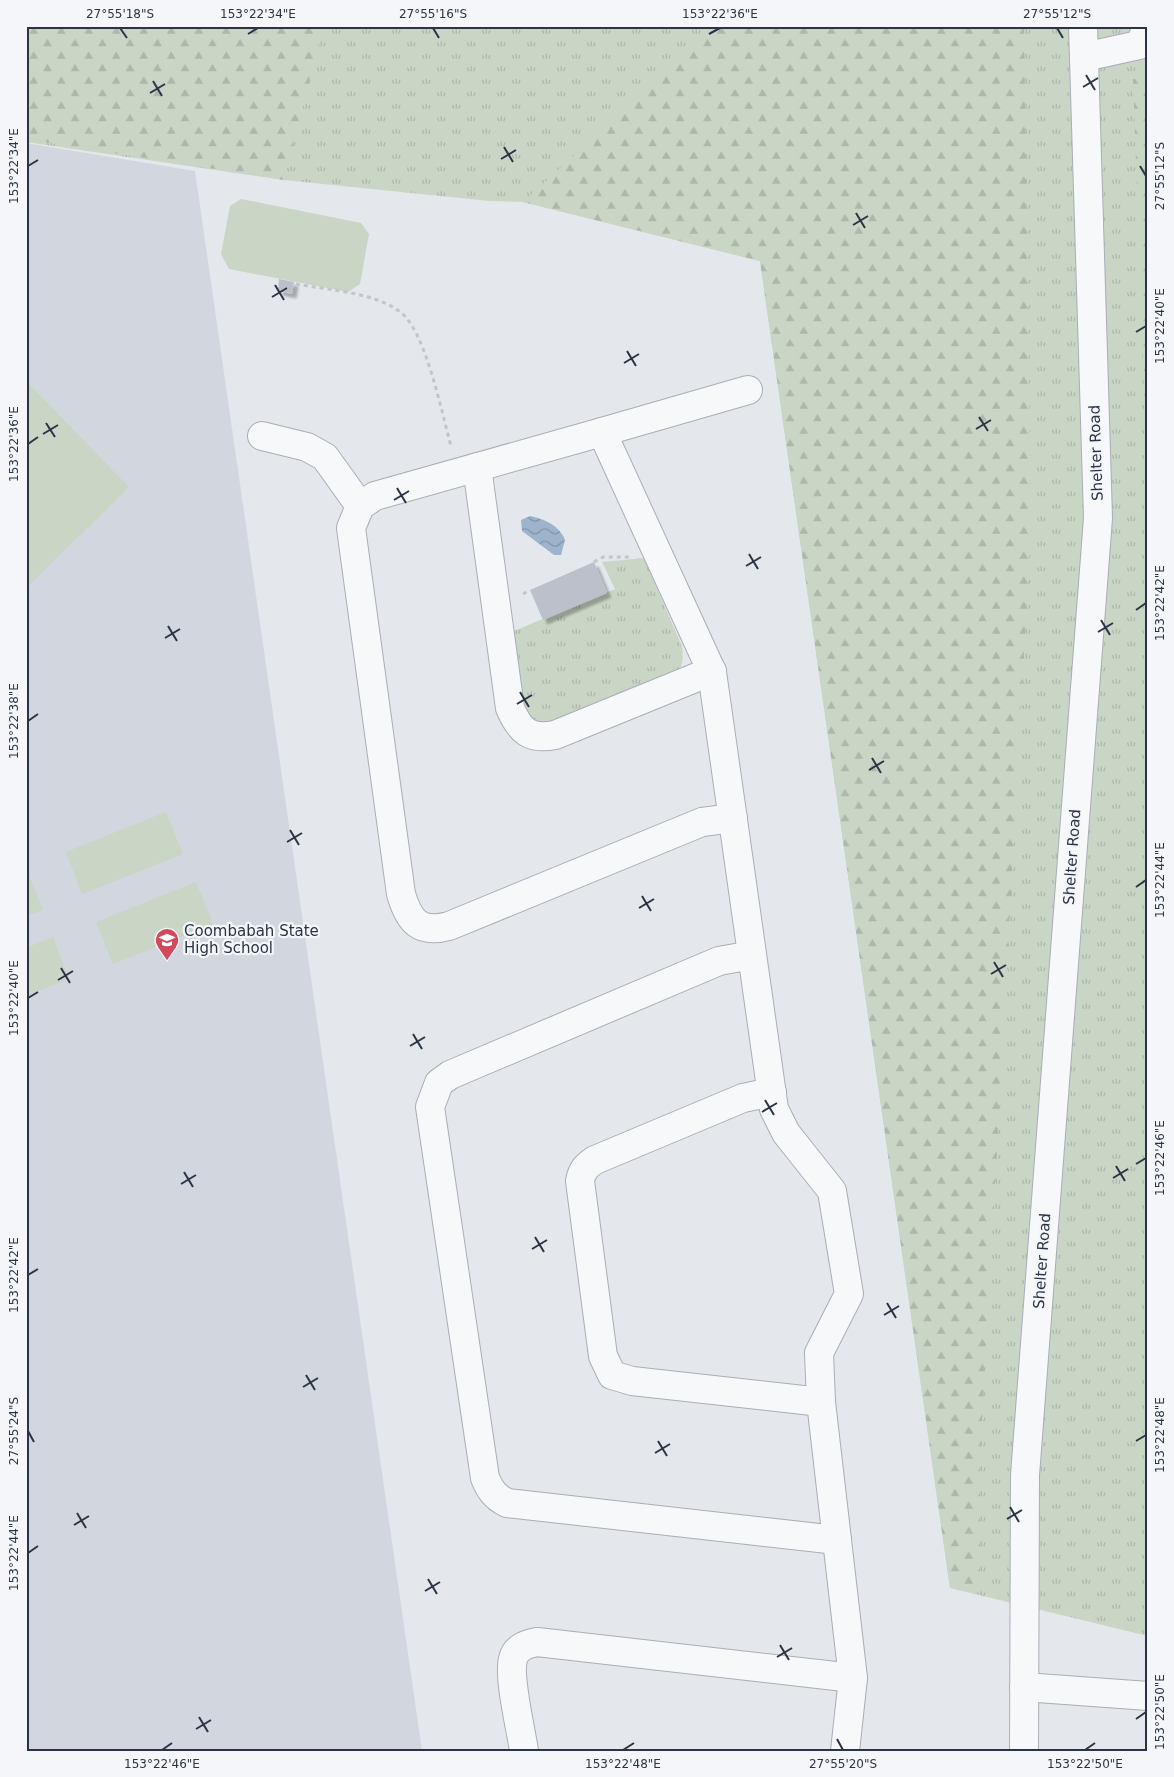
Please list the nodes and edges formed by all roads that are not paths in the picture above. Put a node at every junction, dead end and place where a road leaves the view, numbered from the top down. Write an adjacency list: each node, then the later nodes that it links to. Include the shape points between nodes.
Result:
1 (1083, 26): 3 (street, Shelter Road)
2 (1148, 26): 3 (street, via 1139,45)
3 (1084, 57): 16 (street, Shelter Road, via 1098,518 1025,1475)
4 (748, 390): 5 (street)
5 (602, 432): 7 (street); 9 (street)
6 (262, 436): 8 (street, via 307,447 325,456)
7 (468, 470): 8 (street, via 375,496); 9 (street, via 510,708 516,723 534,736 555,736)
8 (360, 506): 10 (street, via 351,528 401,894 412,920 428,929 449,926 702,822)
9 (712, 671): 10 (street)
10 (733, 818): 11 (street)
11 (752, 955): 12 (street); 14 (street, via 719,961 450,1075 439,1084 430,1107 485,1478 490,1491 507,1503)
12 (772, 1092): 13 (street, via 774,1109 786,1133 832,1191 849,1294 819,1353); 13 (street, via 743,1098 586,1165 580,1181 603,1356 612,1375 632,1381)
13 (821, 1402): 14 (street)
14 (837, 1540): 15 (street)
15 (853, 1678): 18 (street, via 537,1642 519,1649 513,1658 512,1672); 19 (street)
16 (1024, 1687): 17 (street); 20 (street, Shelter Road)
17 (1148, 1696)
18 (524, 1751)
19 (845, 1751)
20 (1024, 1751)

